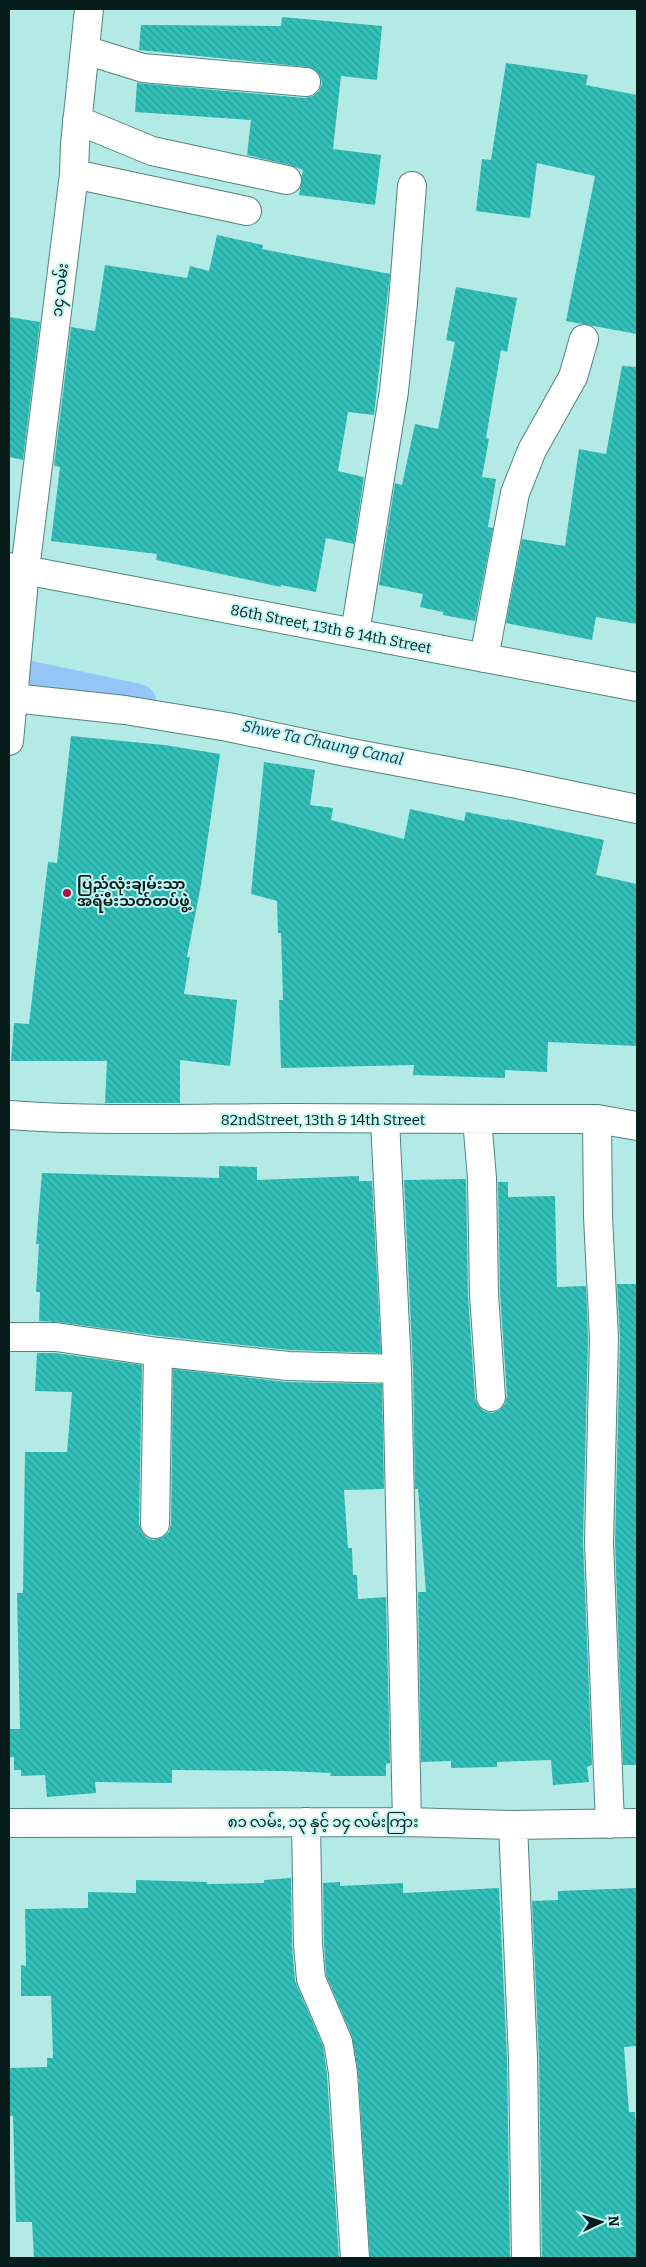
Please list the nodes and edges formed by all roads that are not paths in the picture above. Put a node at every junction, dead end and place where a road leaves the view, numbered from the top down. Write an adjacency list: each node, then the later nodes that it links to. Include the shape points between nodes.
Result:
1 (89, 9): 2 (street, ၁၄ လမ်း)
2 (85, 50): 3 (street, via 143,68); 4 (street, ၁၄ လမ်း)
3 (306, 82)
4 (77, 120): 5 (street, ၁၄ လမ်း); 6 (street, via 152,151)
5 (74, 174): 8 (street); 10 (street, ၁၄ လမ်း)
6 (287, 180)
7 (412, 186): 11 (street, via 394,391)
8 (247, 211)
9 (584, 340): 12 (street, via 573,377 532,450 515,494)
10 (17, 569): 11 (street, 86th Street, 13th & 14th Street); 14 (street, ၁၄ လမ်း)
11 (355, 633): 12 (street, 86th Street, 13th & 14th Street)
12 (484, 658): 13 (street, 86th Street, 13th & 14th Street)
13 (637, 687)
14 (13, 698): 15 (street, ၁၄ လမ်း); 16 (street, via 125,710 228,727)
15 (9, 741)
16 (637, 809)
17 (9, 1115): 20 (street, 82ndStreet, 13th & 14th Street, via 182,1120)
18 (478, 1119): 19 (street, 82ndStreet, 13th & 14th Street); 20 (street, 82ndStreet, 13th & 14th Street); 25 (street)
19 (597, 1119): 21 (street, 82ndStreet, 13th & 14th Street); 31 (street, via 604,1338 599,1542)
20 (385, 1120): 24 (street)
21 (637, 1126)
22 (9, 1337): 23 (street, via 56,1337)
23 (158, 1352): 24 (street, via 288,1366); 26 (street)
24 (397, 1369): 28 (street)
25 (491, 1397)
26 (156, 1524)
27 (306, 1822): 28 (street, ၈၁ လမ်း, ၁၃ နှင့် ၁၄ လမ်းကြား); 29 (street, ၈၁ လမ်း, ၁၃ နှင့် ၁၄ လမ်းကြား); 33 (street, via 310,1979 338,2042 343,2073)
28 (407, 1822): 32 (street, ၈၁ လမ်း, ၁၃ နှင့် ၁၄ လမ်းကြား)
29 (9, 1823)
30 (637, 1823): 31 (street, ၈၁ လမ်း, ၁၃ နှင့် ၁၄ လမ်းကြား)
31 (610, 1824): 32 (street, ၈၁ လမ်း, ၁၃ နှင့် ၁၄ လမ်းကြား)
32 (513, 1825): 34 (street, via 523,2058)
33 (355, 2258)
34 (526, 2258)

